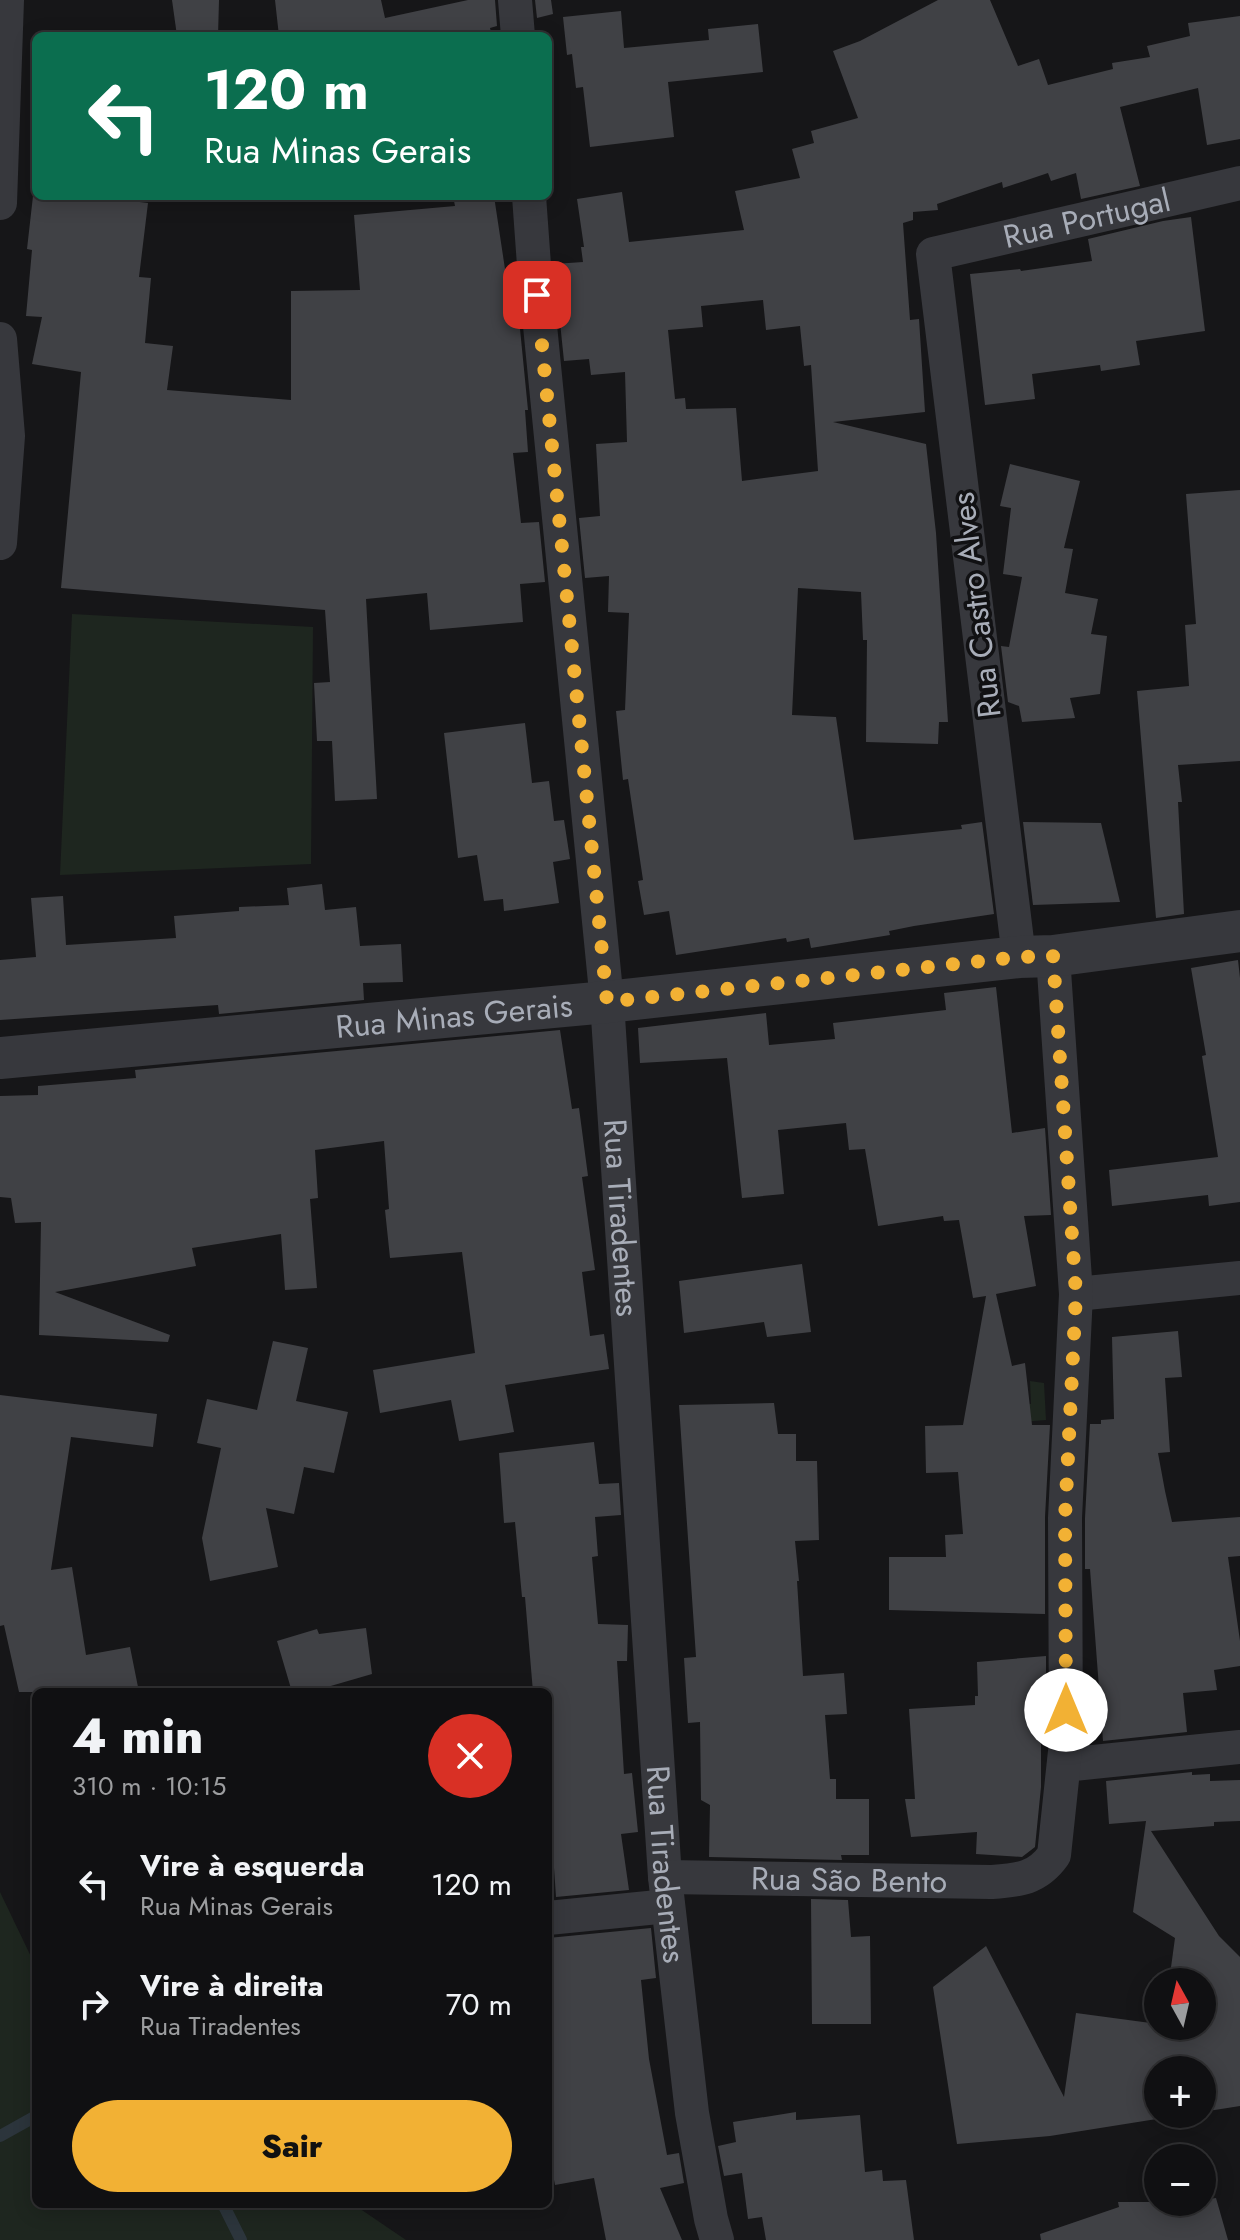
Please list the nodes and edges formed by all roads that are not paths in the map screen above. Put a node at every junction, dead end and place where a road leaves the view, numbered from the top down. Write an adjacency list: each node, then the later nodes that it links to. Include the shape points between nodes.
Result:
1 (7, 0): 6 (street)
2 (515, 0): 3 (street)
3 (518, 32)
4 (1240, 183): 7 (street, Rua Portugal)
5 (529, 200): 12 (street, Rua Tiradentes)
6 (0, 203)
7 (933, 254): 11 (street, Rua Castro Alves)
8 (0, 339): 9 (street, via 8,436)
9 (0, 543)
10 (1240, 931): 11 (street, Rua Minas Gerais)
11 (1036, 956): 12 (street, Rua Minas Gerais); 15 (street, Rua Castro Alves)
12 (607, 1002): 13 (street, Rua Minas Gerais); 19 (street, Rua Tiradentes)
13 (0, 1058)
14 (1240, 1278): 15 (street)
15 (1076, 1294): 17 (street, Rua Castro Alves, via 1065,1518)
16 (1240, 1747): 17 (street)
17 (1064, 1765): 18 (street, Rua Castro Alves, via 1054,1855)
18 (1032, 1875): 19 (street, Rua São Bento, via 991,1882)
19 (666, 1891): 20 (street, Rua São Bento); 21 (street, Rua Tiradentes, via 692,2113)
20 (552, 1917)
21 (717, 2240)

